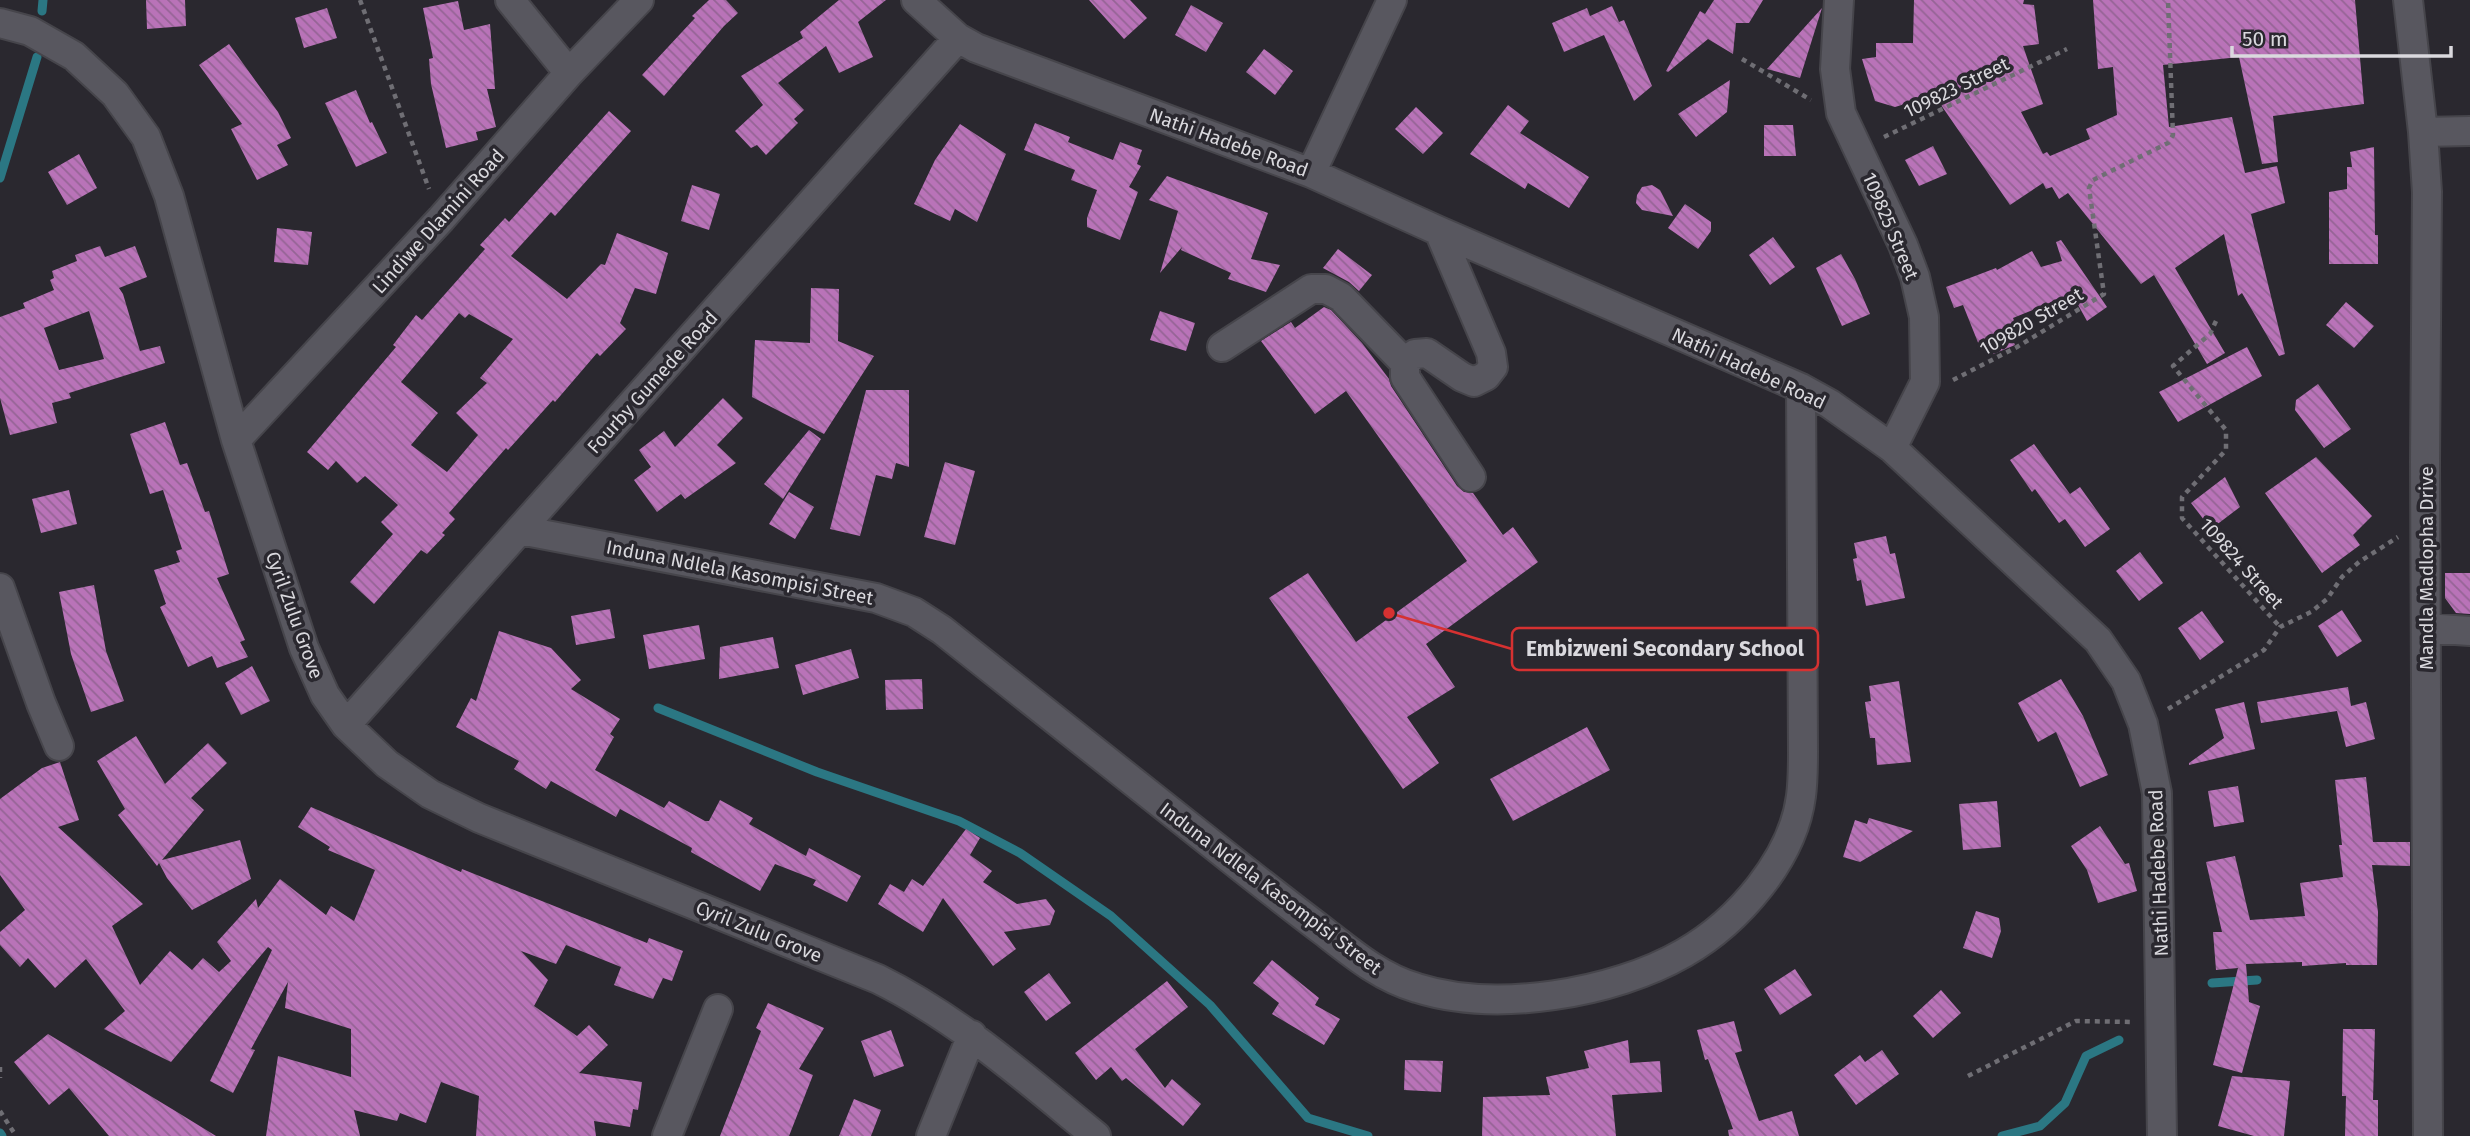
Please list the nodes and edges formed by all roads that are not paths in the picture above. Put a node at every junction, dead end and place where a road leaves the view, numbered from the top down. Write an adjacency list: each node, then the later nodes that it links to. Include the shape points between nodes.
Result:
1 (510, 0): 9 (street)
2 (639, 0): 9 (street, Lindiwe Dlamini Road)
3 (916, 0): 8 (street, Nathi Hadebe Road)
4 (1392, 0): 12 (street)
5 (1839, 0): 18 (street, 109825 Street, via 1835,69 1841,113 1903,245 1924,317 1925,382)
6 (2408, 0): 11 (street, Mandla Madlopha Drive)
7 (0, 23): 17 (street, Cyril Zulu Grove, via 30,31 74,56 115,93 146,137 169,196)
8 (958, 38): 12 (street, Nathi Hadebe Road); 20 (street, Fourby Gumede Road)
9 (569, 73): 17 (street, Lindiwe Dlamini Road)
10 (2470, 131): 11 (street)
11 (2423, 132): 22 (street, Mandla Madlopha Drive, via 2427,191)
12 (1311, 173): 13 (street, Nathi Hadebe Road)
13 (1438, 230): 15 (street, via 1493,367 1474,382 1427,353 1415,354); 16 (street, Nathi Hadebe Road)
14 (1222, 347): 15 (street, via 1311,289 1326,289 1341,297)
15 (1405, 363): 19 (street, via 1405,377)
16 (1801, 388): 18 (street, Nathi Hadebe Road); 20 (street, Induna Ndlela Kasompisi Street, via 1803,751 1801,797 1791,831 1769,874 1737,914 1703,942 1660,967 1581,991 1521,998 1469,998 1418,989 1382,974 914,612 876,598)
17 (236, 440): 24 (street, Cyril Zulu Grove, via 304,648 325,695)
18 (1892, 449): 31 (street, Nathi Hadebe Road, via 2098,640 2126,681 2143,724 2157,793)
19 (1471, 477)
20 (520, 530): 24 (street, Fourby Gumede Road)
21 (0, 589): 25 (street)
22 (2426, 628): 23 (street); 32 (street, Mandla Madlopha Drive)
23 (2470, 631)
24 (345, 725): 27 (street, Cyril Zulu Grove, via 387,764 430,794 878,979 914,996)
25 (59, 746)
26 (718, 1009): 28 (street)
27 (972, 1035): 29 (street); 30 (street, Cyril Zulu Grove)
28 (667, 1136)
29 (931, 1136)
30 (1096, 1136)
31 (2162, 1136)
32 (2427, 1136)

